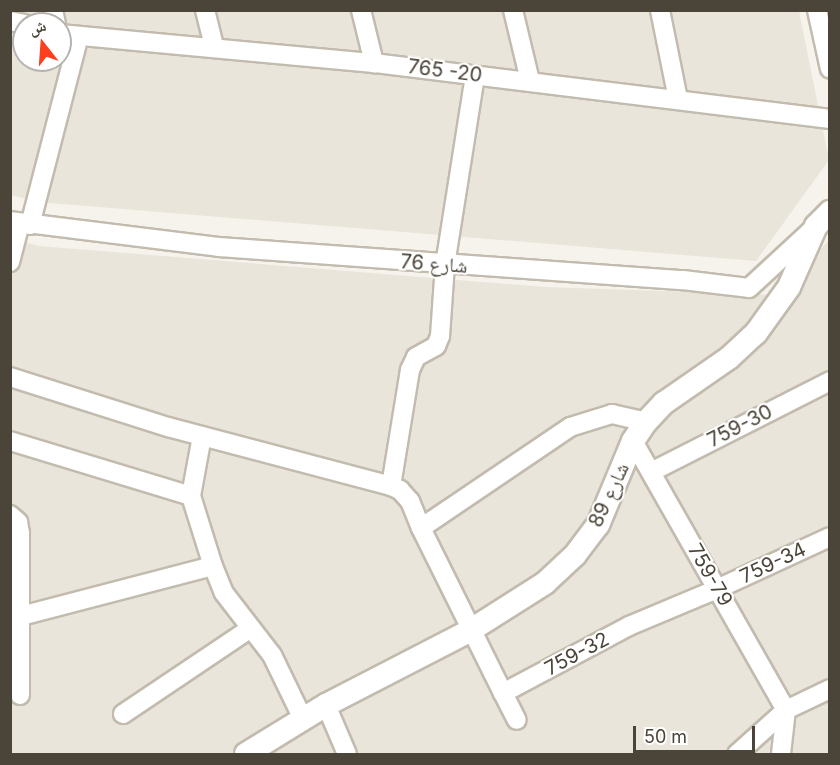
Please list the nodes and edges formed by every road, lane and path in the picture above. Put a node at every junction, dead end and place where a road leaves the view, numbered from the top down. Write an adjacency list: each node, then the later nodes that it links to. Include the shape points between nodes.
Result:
1 (205, 10): 8 (street)
2 (361, 10): 9 (street)
3 (513, 10): 12 (street)
4 (660, 10): 13 (street)
5 (818, 10): 10 (street)
6 (72, 35): 7 (street, 765 -20)
7 (80, 36): 8 (street, 765 -20); 16 (street)
8 (214, 47): 9 (street, 765 -20)
9 (374, 63): 11 (street, 765 -20)
10 (830, 69)
11 (475, 75): 12 (street, 765 -20); 18 (street)
12 (530, 81): 13 (street, 765 -20)
13 (678, 99): 14 (street, 765 -20)
14 (830, 119)
15 (823, 219): 18 (street, شارع 76, via 749,288); 21 (street, شارع 89, via 789,287 756,333 729,358 664,403)
16 (20, 223): 17 (street); 18 (street, شارع 76, via 219,247)
17 (10, 262)
18 (445, 265): 26 (street, via 440,336 436,346 416,357 410,370)
19 (10, 377): 22 (street)
20 (830, 381): 25 (street, 759-30)
21 (646, 422): 24 (street, شارع 89); 29 (street, via 612,414 570,427)
22 (202, 436): 26 (street); 27 (street)
23 (10, 441): 27 (street)
24 (633, 441): 25 (street, 759-79); 35 (street, شارع 89, via 598,525 576,555 546,583)
25 (651, 472): 32 (street, 759-79)
26 (391, 486): 29 (street, via 410,501)
27 (191, 496): 31 (street)
28 (10, 515): 33 (street, via 18,522 20,533)
29 (421, 528): 35 (street)
30 (830, 537): 32 (street, 759-34)
31 (213, 566): 33 (street); 34 (street, via 224,593)
32 (717, 589): 37 (street, 759-32, via 629,626); 40 (street, 759-79)
33 (21, 616): 38 (street)
34 (251, 628): 41 (street); 42 (street, via 272,655)
35 (471, 630): 37 (street); 39 (street, شارع 89)
36 (830, 689): 40 (street)
37 (503, 693): 43 (street)
38 (20, 695)
39 (326, 705): 42 (street, شارع 89); 45 (street)
40 (786, 710): 46 (street); 47 (street)
41 (123, 714)
42 (303, 719): 44 (street, شارع 89)
43 (517, 720)
44 (246, 754)
45 (346, 754)
46 (737, 754)
47 (781, 754)

